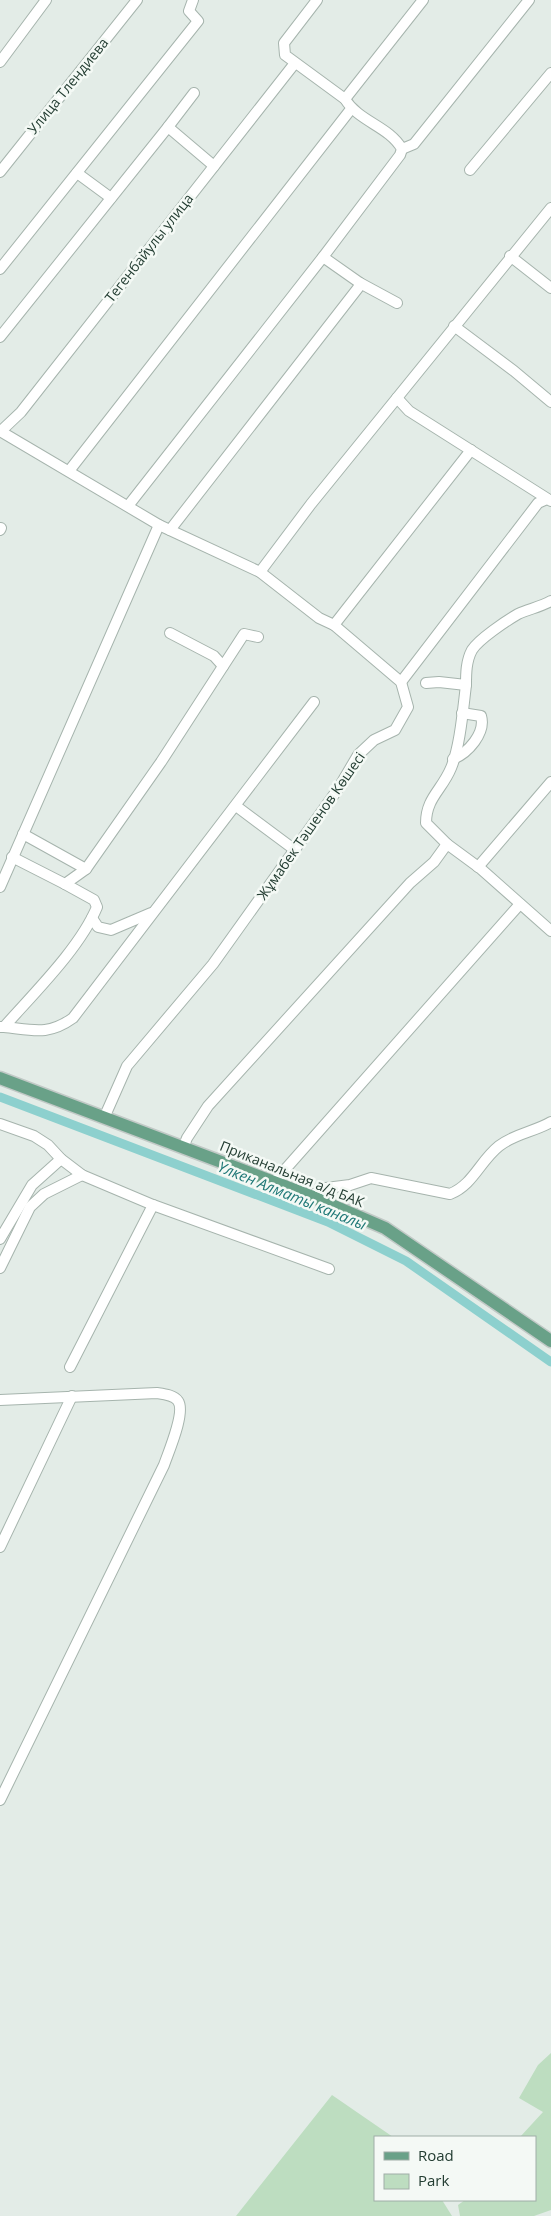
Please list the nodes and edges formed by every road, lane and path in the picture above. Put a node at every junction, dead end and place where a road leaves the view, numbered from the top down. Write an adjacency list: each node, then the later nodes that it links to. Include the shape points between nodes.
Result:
1 (46, 0): 7 (street)
2 (137, 0): 17 (street, Улица Тлендиева)
3 (193, 0): 18 (street, via 190,11 198,22)
4 (317, 0): 8 (street, via 284,43 286,54)
5 (423, 0): 11 (street)
6 (529, 0): 14 (street, via 414,144)
7 (0, 62)
8 (295, 63): 11 (street); 15 (street, Тегенбайулы улица)
9 (551, 73): 16 (street)
10 (194, 93): 13 (street)
11 (345, 99): 12 (street)
12 (351, 109): 14 (street, via 397,140); 33 (street)
13 (168, 127): 15 (street); 19 (street)
14 (402, 149): 22 (street)
15 (214, 166): 31 (street, Тегенбайулы улица, via 20,412)
16 (470, 170)
17 (0, 172)
18 (77, 173): 19 (street); 23 (street)
19 (111, 198): 28 (street)
20 (551, 208): 21 (street)
21 (510, 256): 25 (street); 27 (street)
22 (324, 257): 24 (street); 35 (street)
23 (0, 270)
24 (360, 283): 26 (street); 37 (street)
25 (551, 288)
26 (397, 303)
27 (454, 326): 29 (street); 30 (street)
28 (0, 337)
29 (397, 398): 32 (street, via 409,411); 38 (street)
30 (551, 402)
31 (1, 431): 33 (street)
32 (471, 450): 34 (street); 40 (street)
33 (70, 471): 35 (street)
34 (549, 500): 44 (street, via 538,503)
35 (128, 506): 36 (street)
36 (159, 525): 37 (street); 52 (street)
37 (170, 530): 38 (street)
38 (260, 572): 40 (street, via 319,618)
39 (551, 601): 46 (street, via 519,614 486,636 472,650 467,662)
40 (334, 625): 44 (street)
41 (170, 633): 43 (street, via 214,656)
42 (258, 637): 43 (street, via 244,634)
43 (223, 666): 57 (street)
44 (401, 682): 54 (street, Жұмабек Тәшенов Көшесі, via 408,707 395,730 374,740 358,755)
45 (426, 683): 46 (street)
46 (466, 685): 48 (street)
47 (314, 702): 51 (street)
48 (462, 713): 49 (street); 49 (street, via 481,716 483,722 468,750)
49 (454, 759): 53 (street, via 444,783 430,800 426,811 426,823)
50 (551, 782): 56 (street)
51 (236, 806): 54 (street); 61 (street)
52 (23, 834): 55 (street); 57 (street)
53 (448, 844): 56 (street); 69 (street, via 208,1106)
54 (295, 850): 66 (street, Жұмабек Тәшенов Көшесі, via 213,964 128,1066)
55 (12, 857): 58 (street); 59 (street)
56 (478, 867): 60 (street)
57 (86, 869): 58 (street)
58 (64, 884): 62 (street, via 94,900 97,907)
59 (0, 887)
60 (520, 904): 63 (street); 72 (street)
61 (152, 913): 62 (street, via 111,930 98,927); 64 (street, via 73,1018 60,1027 42,1031)
62 (92, 918): 64 (street, via 62,961)
63 (551, 931)
64 (2, 1027)
65 (0, 1078): 66 (main road, Приканальная а/д БАК)
66 (104, 1118): 69 (main road, Приканальная а/д БАК)
67 (551, 1122): 73 (street, via 503,1143 462,1190 450,1194 371,1178 326,1188)
68 (0, 1124): 70 (street, via 34,1136)
69 (183, 1148): 72 (main road, Приканальная а/д БАК)
70 (61, 1159): 71 (street); 75 (street, via 32,1185)
71 (82, 1176): 74 (street); 76 (street, via 44,1194 30,1207)
72 (274, 1182): 73 (main road, Приканальная а/д БАК)
73 (311, 1196): 78 (main road, Приканальная а/д БАК, via 385,1228)
74 (153, 1205): 77 (street); 79 (street)
75 (0, 1239)
76 (0, 1268)
77 (329, 1269)
78 (551, 1342)
79 (70, 1367)
80 (72, 1396): 81 (street); 82 (street); 83 (street, via 157,1393 171,1396 180,1406 179,1419 164,1466)
81 (0, 1400)
82 (0, 1548)
83 (0, 1800)

